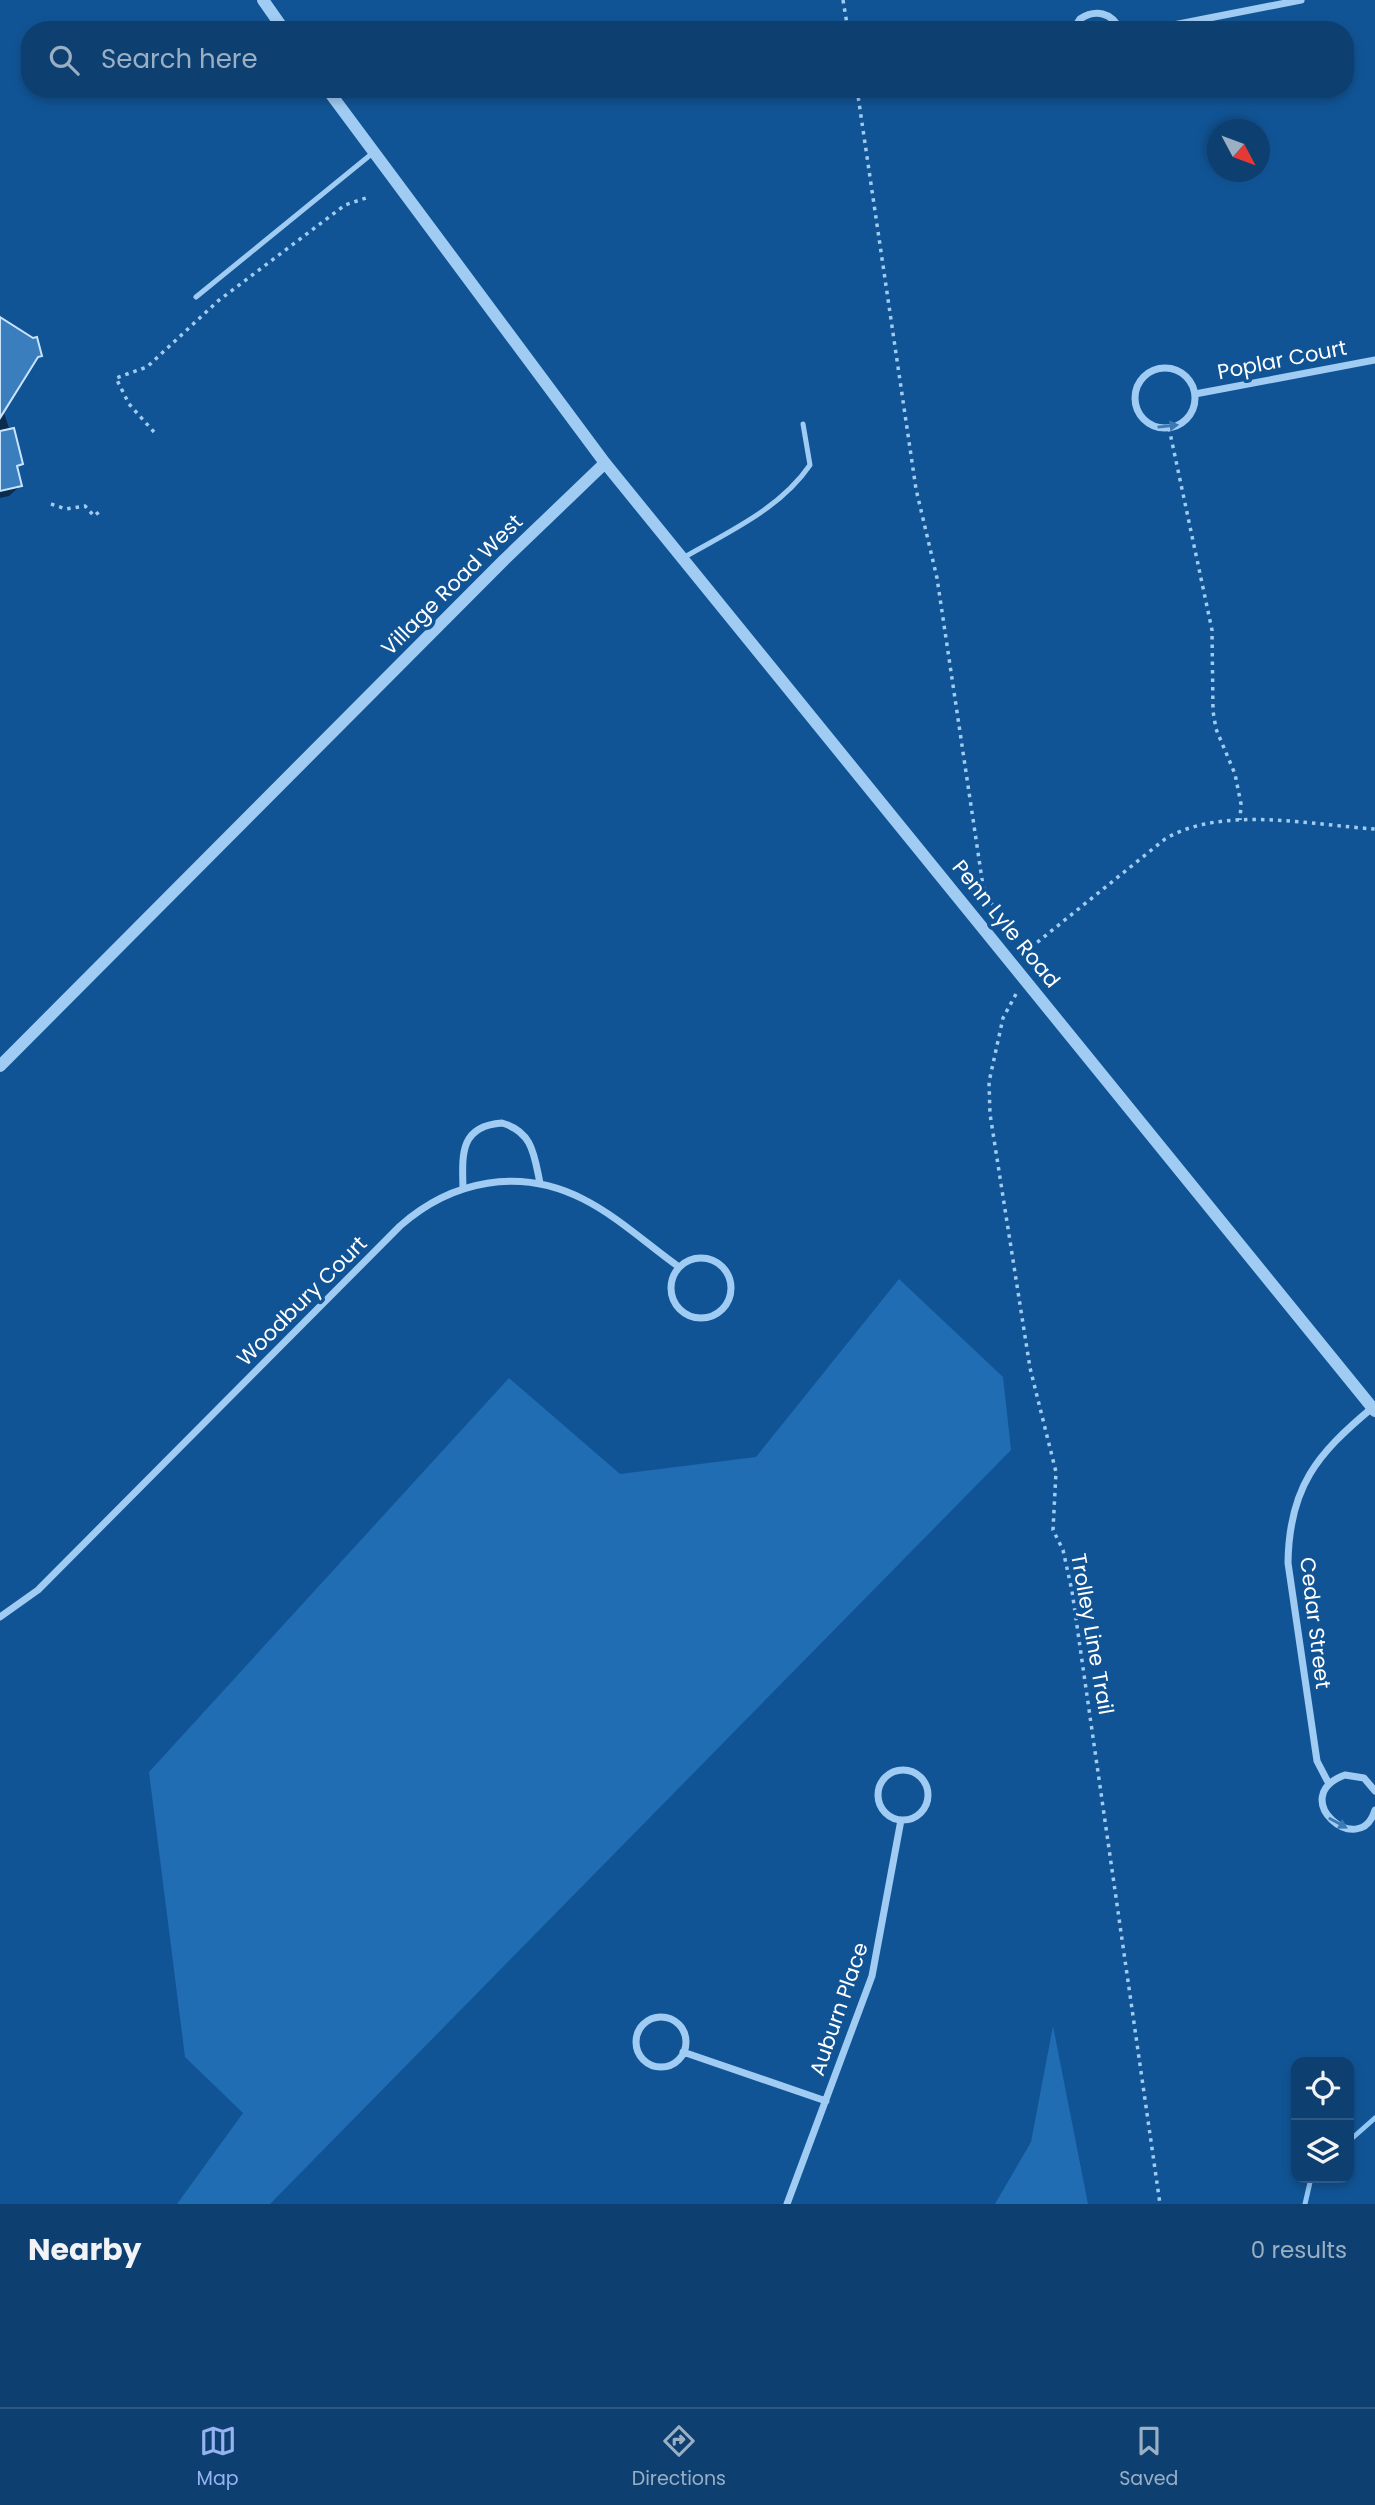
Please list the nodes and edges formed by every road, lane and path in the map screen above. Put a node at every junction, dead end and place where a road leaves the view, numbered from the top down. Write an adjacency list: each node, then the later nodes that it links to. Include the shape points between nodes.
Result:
1 (263, 0): 4 (street)
2 (844, 0): 5 (path)
3 (1301, 0): 8 (street)
4 (278, 21)
5 (847, 21)
6 (1079, 21): 7 (street, via 1100,13)
7 (1114, 21)
8 (1194, 21)
9 (334, 98): 11 (street)
10 (858, 98): 25 (path, via 916,489 937,578 983,886 988,899)
11 (374, 152): 13 (lane); 19 (street)
12 (369, 197): 18 (path, via 345,205 218,301 147,367 116,379 129,404)
13 (196, 297)
14 (1375, 360): 15 (street, Poplar Court)
15 (1195, 394): 17 (street, Poplar Court, via 1190,415); 17 (street, Poplar Court, one-way to 17, via 1185,375 1174,369 1155,370 1139,383 1135,394 1138,412 1154,427)
16 (803, 424): 22 (lane, via 810,465 796,486)
17 (1169, 428): 23 (path, via 1212,630 1214,720 1235,774)
18 (154, 432)
19 (606, 463): 22 (street, Penn Lyle Road); 28 (street, Village Road West, via 503,560)
20 (51, 504): 21 (path, via 66,509 85,506 94,516)
21 (99, 512)
22 (683, 558): 32 (street, Penn Lyle Road)
23 (1240, 821): 24 (path); 25 (path, via 1201,823 1165,839)
24 (1375, 830)
25 (1030, 949): 26 (path)
26 (1024, 953)
27 (1017, 996): 41 (path, Trolley Line Trail, via 1003,1018 989,1082 989,1114 1030,1368 1056,1472 1053,1530 1063,1550 1072,1591)
28 (0, 1066)
29 (540, 1183): 30 (street, Woodbury Court, via 489,1182); 30 (street, via 533,1146 526,1135 502,1123 479,1129 470,1137 462,1159); 31 (street, Woodbury Court, via 586,1200)
30 (463, 1188): 33 (street, Woodbury Court, via 438,1198 400,1227 38,1590)
31 (679, 1267): 31 (street, via 671,1287 681,1311 703,1318 721,1311 731,1295 731,1282 723,1267 704,1258)
32 (1374, 1409): 34 (street, Cedar Street, via 1317,1460 1303,1483 1288,1534 1288,1563 1317,1761)
33 (0, 1617)
34 (1329, 1784): 35 (street, via 1354,1775 1364,1778); 36 (street, Cedar Street, one-way to 36, via 1322,1801 1338,1827 1359,1828)
35 (1375, 1791)
36 (1375, 1810)
37 (901, 1820): 37 (street, via 918,1815 928,1800 920,1776 904,1770 885,1778 878,1791 881,1808); 39 (street, Auburn Place, via 872,1976)
38 (683, 2052): 38 (street, via 685,2036 672,2020 652,2018 638,2032 638,2052 650,2064 668,2066); 39 (street)
39 (826, 2101): 40 (street, Auburn Place)
40 (787, 2204)
41 (1160, 2204)

